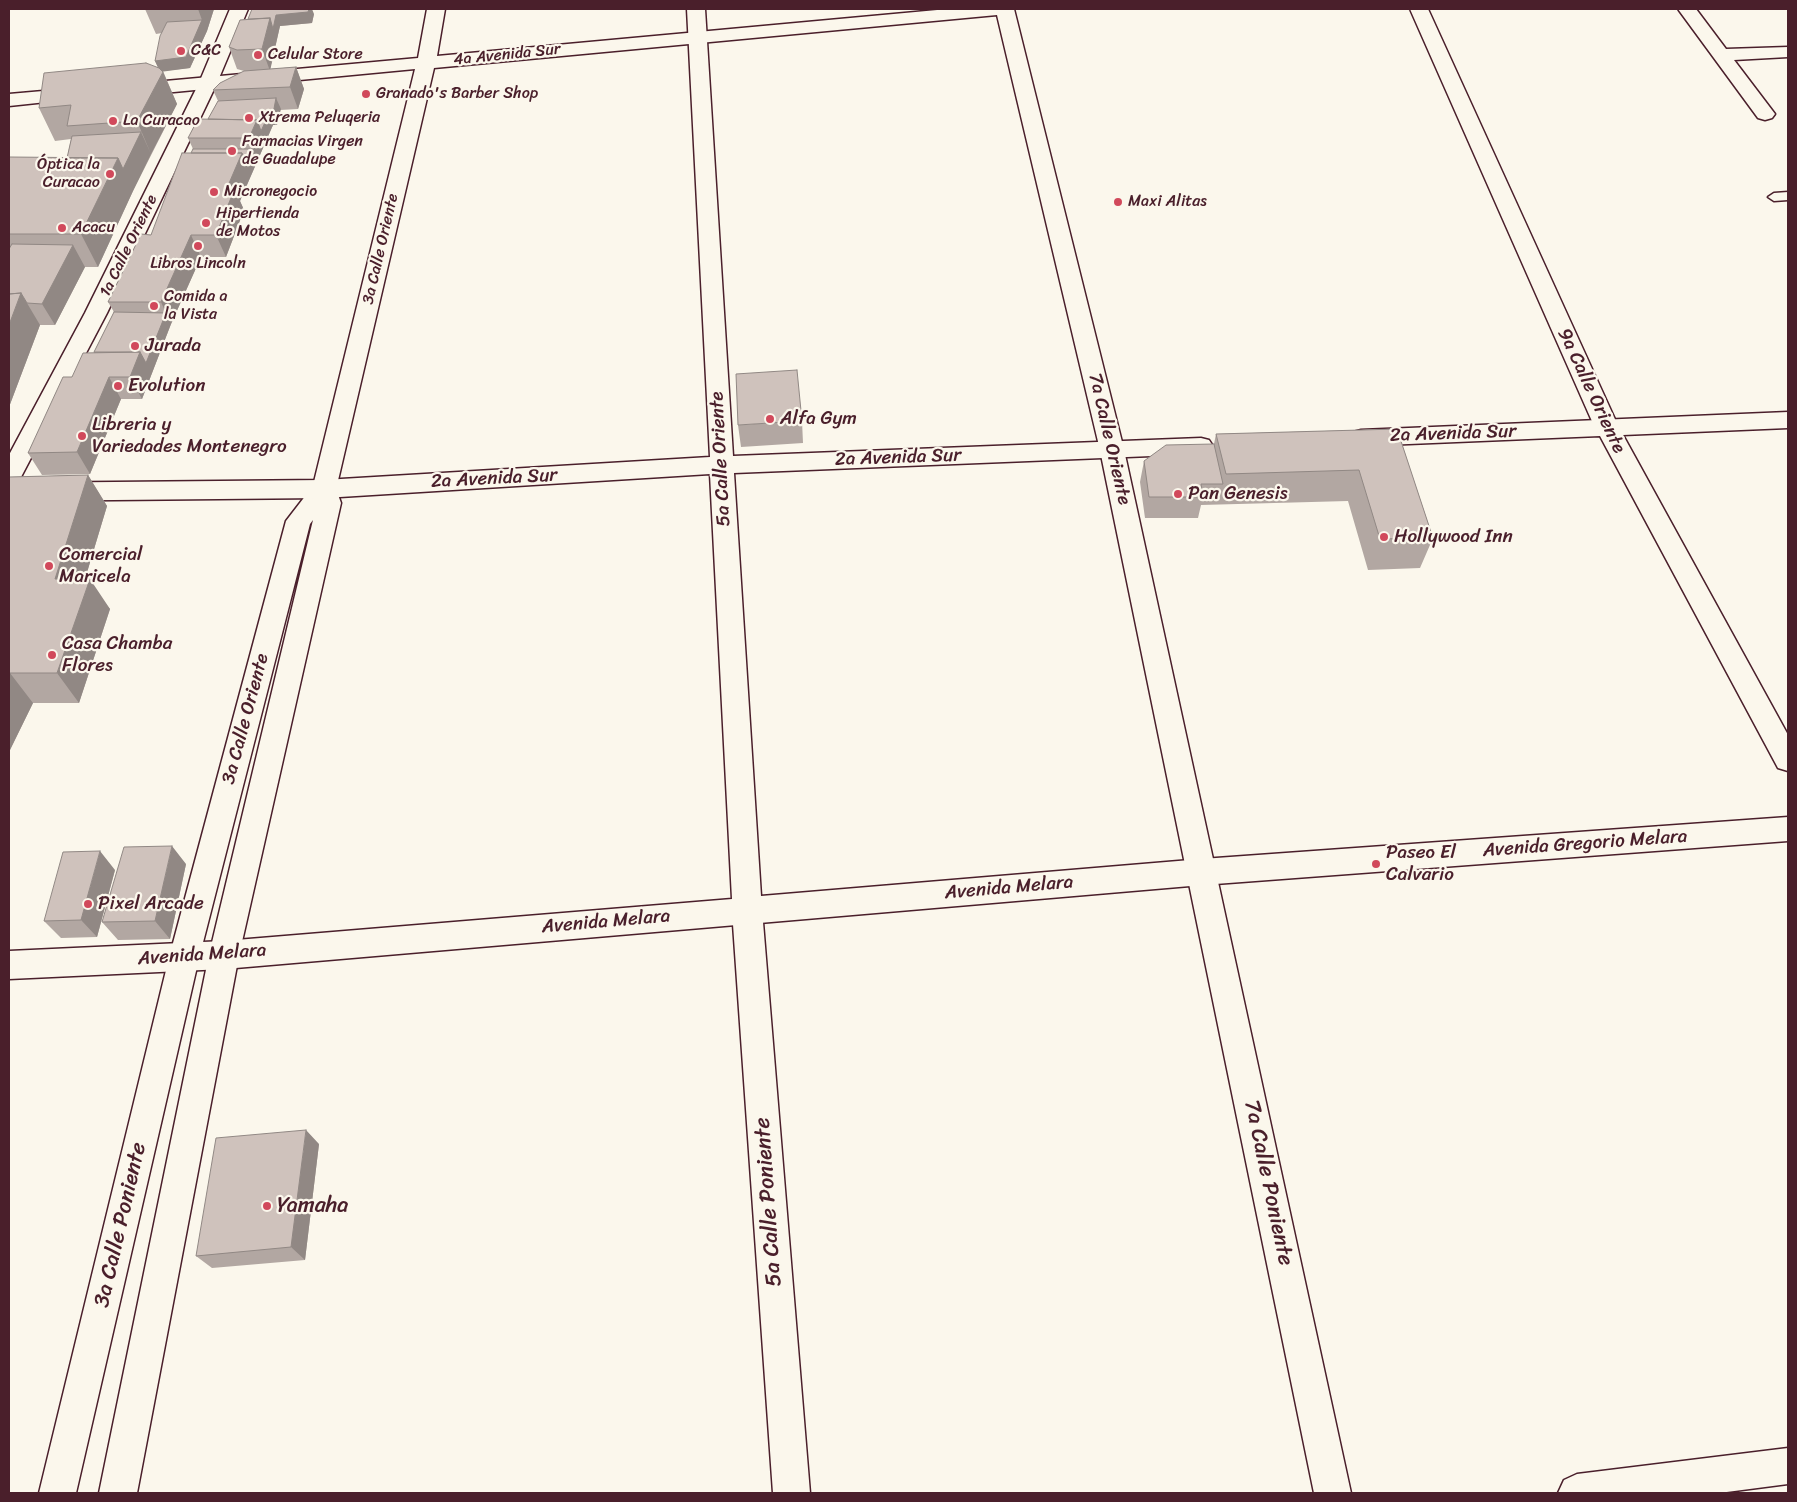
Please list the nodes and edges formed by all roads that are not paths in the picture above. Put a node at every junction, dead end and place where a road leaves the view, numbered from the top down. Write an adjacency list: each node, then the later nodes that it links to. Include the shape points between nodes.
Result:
1 (239, 9): 11 (street, 1a Calle Oriente)
2 (436, 9): 10 (street, 3a Calle Oriente)
3 (696, 9): 7 (street, 5a Calle Oriente)
4 (1005, 9): 7 (street, 4a Avenida Sur); 22 (street, 7a Calle Oriente)
5 (1419, 9): 19 (street, 9a Calle Oriente)
6 (1687, 9): 9 (street)
7 (698, 36): 10 (street, 4a Avenida Sur); 23 (street, 5a Calle Oriente)
8 (1788, 52): 9 (street)
9 (1721, 55): 15 (street)
10 (426, 63): 11 (street, 4a Avenida Sur); 25 (street, 3a Calle Oriente)
11 (208, 83): 12 (street, 4a Avenida Sur); 24 (street, 1a Calle Oriente, via 96,313)
12 (113, 91)
13 (94, 93): 14 (street)
14 (9, 100)
15 (1765, 114)
16 (1788, 196): 17 (lane)
17 (1774, 197)
18 (1788, 420): 19 (street, 2a Avenida Sur)
19 (1607, 428): 20 (street, 2a Avenida Sur); 27 (street, 9a Calle Oriente)
20 (1342, 439)
21 (1227, 445): 22 (street, 2a Avenida Sur)
22 (1112, 450): 23 (street, 2a Avenida Sur); 29 (street, 7a Calle Oriente)
23 (721, 465): 25 (street, 2a Avenida Sur); 30 (street, 5a Calle Oriente)
24 (9, 477)
25 (324, 489): 26 (street, 2a Avenida Sur); 31 (street, 3a Calle Oriente, via 329,503); 32 (street, 3a Calle Oriente, via 298,521)
26 (9, 492)
27 (1788, 760)
28 (1788, 829): 29 (street, Avenida Gregorio Melara)
29 (1202, 872): 30 (street, Avenida Melara); 38 (street, 7a Calle Poniente)
30 (747, 910): 31 (street, Avenida Melara); 37 (street, 5a Calle Poniente)
31 (224, 955): 32 (street, Avenida Melara); 36 (street)
32 (184, 958): 33 (street, Avenida Melara); 35 (street, 3a Calle Poniente)
33 (9, 965)
34 (1788, 1466): 39 (street)
35 (57, 1493)
36 (118, 1493)
37 (792, 1493)
38 (1333, 1493)
39 (1577, 1493)

